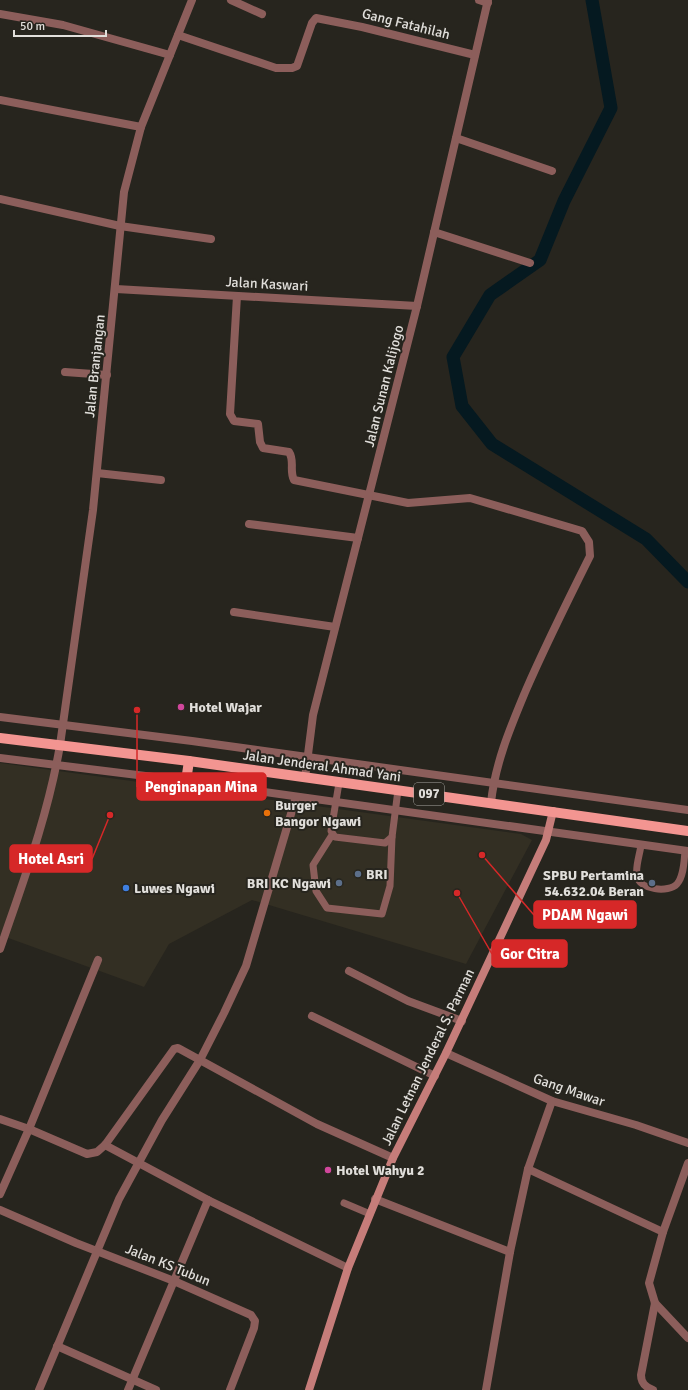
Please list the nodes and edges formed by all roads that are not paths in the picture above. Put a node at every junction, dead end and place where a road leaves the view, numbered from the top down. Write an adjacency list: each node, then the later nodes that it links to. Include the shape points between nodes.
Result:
1 (192, 0): 7 (street, Jalan Branjangan)
2 (231, 0): 6 (street)
3 (479, 0): 4 (street)
4 (488, 1): 9 (street, Jalan Sunan Kalijogo)
5 (0, 14): 8 (street, via 63,25)
6 (262, 14)
7 (178, 35): 8 (street, Jalan Branjangan); 9 (street, Gang Fatahilah, via 285,69 297,66 316,18 362,26)
8 (170, 55): 11 (street, Jalan Branjangan)
9 (475, 55): 12 (street, Jalan Sunan Kalijogo)
10 (0, 100): 11 (street)
11 (141, 127): 15 (street, Jalan Branjangan, via 124,192)
12 (456, 138): 13 (street); 16 (street, Jalan Sunan Kalijogo)
13 (552, 171)
14 (0, 199): 15 (street)
15 (120, 226): 17 (street); 19 (street, Jalan Branjangan)
16 (434, 232): 18 (street); 21 (street, Jalan Sunan Kalijogo)
17 (211, 238)
18 (530, 263)
19 (116, 289): 20 (street, Jalan Kaswari); 23 (street, Jalan Branjangan)
20 (238, 296): 21 (street, Jalan Kaswari); 26 (street, via 232,418 234,421 258,424 263,448 289,452 292,457 294,480)
21 (417, 306): 26 (street, Jalan Sunan Kalijogo)
22 (65, 372): 23 (street)
23 (107, 375): 24 (street, Jalan Branjangan)
24 (97, 473): 25 (street); 32 (street, Jalan Branjangan)
25 (161, 480)
26 (369, 496): 28 (street, Jalan Sunan Kalijogo); 42 (street, via 408,503 470,498 582,531 589,542 590,556 550,634 510,727)
27 (249, 524): 28 (street)
28 (358, 538): 30 (street, Jalan Sunan Kalijogo)
29 (234, 612): 30 (street)
30 (335, 627): 35 (street, Jalan Sunan Kalijogo, via 314,715)
31 (0, 717): 32 (street)
32 (64, 724): 34 (street, Jalan Branjangan); 35 (street)
33 (0, 738): 34 (main road, Jalan Jenderal Ahmad Yani / 097)
34 (60, 745): 37 (main road, Jalan Jenderal Ahmad Yani / 097); 38 (street, Jalan Branjangan)
35 (308, 757): 39 (street, Jalan Sunan Kalijogo); 42 (street)
36 (0, 758): 38 (street)
37 (189, 761): 39 (main road, Jalan Jenderal Ahmad Yani / 097); 40 (main road)
38 (57, 765): 40 (street); 56 (street, Jalan Branjangan, via 29,867)
39 (306, 778): 41 (main road, Jalan Jenderal Ahmad Yani / 097)
40 (186, 781): 44 (street)
41 (340, 783): 43 (main road, Jalan Jenderal Ahmad Yani / 097); 46 (lane)
42 (493, 783): 45 (street); 47 (street)
43 (398, 790): 45 (main road, Jalan Jenderal Ahmad Yani / 097); 48 (lane)
44 (296, 797): 46 (street); 62 (street, via 246,966)
45 (491, 802): 49 (main road, Jalan Jenderal Ahmad Yani / 097)
46 (336, 803): 48 (street); 52 (lane)
47 (688, 810)
48 (396, 811): 50 (street); 53 (lane)
49 (553, 811): 50 (main road, Jalan Letnan Jenderal S. Parman); 51 (main road, Jalan Jenderal Ahmad Yani / 097)
50 (549, 831): 54 (street); 60 (main road, Jalan Letnan Jenderal S. Parman)
51 (688, 831)
52 (332, 834): 53 (lane, via 335,837 385,843); 53 (lane, via 313,865 316,891 327,908 382,914 390,886)
53 (392, 837)
54 (642, 845): 55 (street); 55 (lane, via 637,876 639,882 646,886 668,889 676,885 681,877)
55 (687, 851)
56 (0, 949)
57 (98, 960): 66 (street)
58 (349, 971): 60 (street, via 408,1001)
59 (312, 1016): 63 (street)
60 (462, 1021): 61 (main road, Jalan Letnan Jenderal S. Parman)
61 (446, 1053): 63 (main road, Jalan Letnan Jenderal S. Parman); 64 (street, Gang Mawar)
62 (200, 1060): 68 (street, via 178,1048 174,1049); 69 (street, via 317,1124); 70 (street)
63 (435, 1076): 69 (main road, Jalan Letnan Jenderal S. Parman)
64 (552, 1101): 67 (street, Gang Mawar); 72 (street)
65 (0, 1119): 66 (street)
66 (29, 1129): 68 (street, via 88,1154 97,1152); 73 (street)
67 (688, 1143)
68 (105, 1145): 70 (street)
69 (392, 1158): 75 (main road, Jalan Letnan Jenderal S. Parman)
70 (138, 1163): 74 (street); 80 (street, via 119,1199)
71 (688, 1163): 79 (street)
72 (528, 1169): 79 (street); 81 (street)
73 (0, 1194)
74 (208, 1200): 82 (street); 83 (street)
75 (375, 1200): 78 (main road, Jalan Letnan Jenderal S. Parman); 81 (street)
76 (344, 1203): 78 (lane)
77 (0, 1210): 80 (street, Jalan KS Tubun)
78 (370, 1214): 82 (main road, Jalan Letnan Jenderal S. Parman)
79 (663, 1232): 84 (street, via 649,1283)
80 (97, 1251): 83 (street, Jalan KS Tubun); 86 (street)
81 (510, 1252): 93 (street)
82 (348, 1268): 92 (main road, Jalan Letnan Jenderal S. Parman)
83 (174, 1281): 87 (street); 91 (street, Jalan KS Tubun, via 252,1315 254,1328)
84 (655, 1303): 85 (street); 94 (street, via 641,1375 642,1383)
85 (688, 1338)
86 (57, 1346): 87 (street); 88 (street)
87 (132, 1379): 89 (street); 90 (street)
88 (39, 1390)
89 (128, 1390)
90 (156, 1390)
91 (230, 1390)
92 (309, 1390)
93 (486, 1390)
94 (653, 1390)

